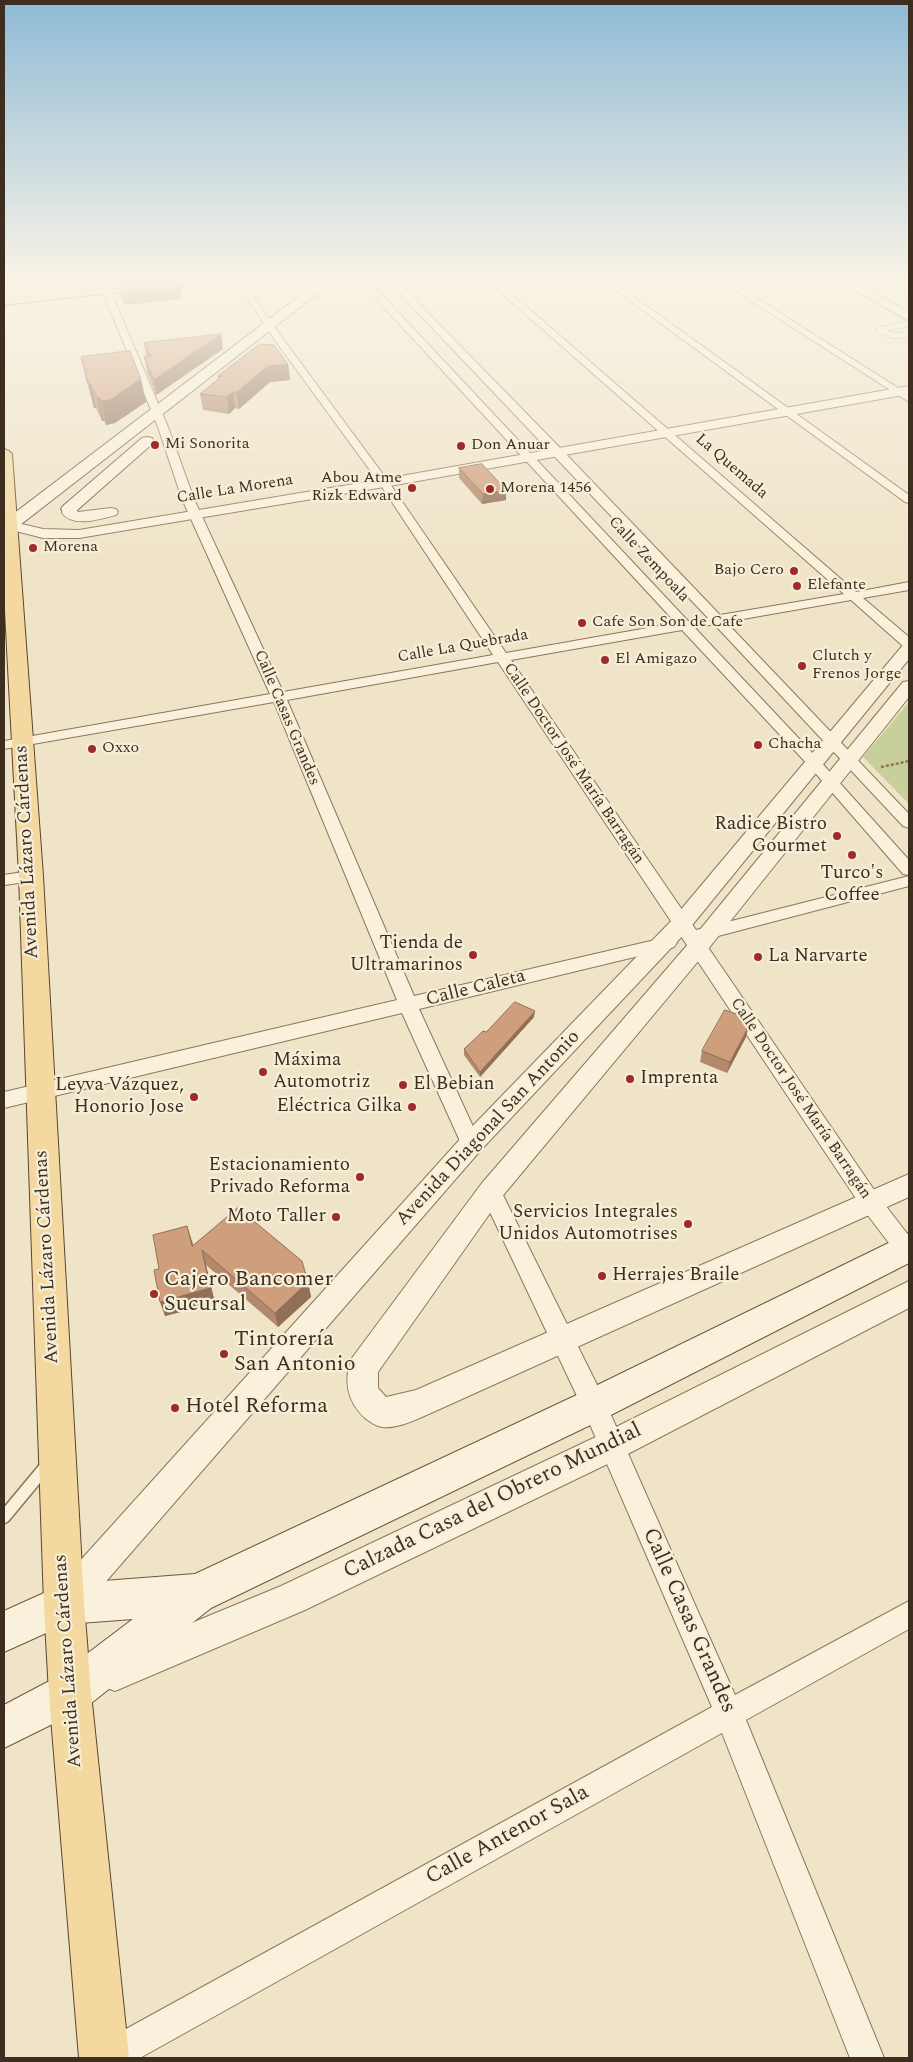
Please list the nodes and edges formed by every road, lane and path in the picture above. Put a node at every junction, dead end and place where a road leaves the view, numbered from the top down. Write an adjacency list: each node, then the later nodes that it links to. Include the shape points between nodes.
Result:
1 (140, 372): 16 (street, Calle Casas Grandes)
2 (206, 372): 16 (main road)
3 (300, 372): 29 (street, Calle Doctor José María Barragán)
4 (448, 372): 24 (street, Calle Zempoala)
5 (485, 372): 23 (street, Calle Zempoala)
6 (596, 372): 19 (street, La Quemada)
7 (733, 372): 14 (street)
8 (868, 372): 10 (street)
9 (909, 377): 10 (street)
10 (882, 381): 11 (street); 12 (street)
11 (863, 384)
12 (906, 394): 17 (street, Calle La Morena)
13 (790, 397): 14 (street)
14 (771, 400): 15 (street); 17 (street)
15 (753, 404)
16 (156, 411): 20 (street, Calle Casas Grandes); 36 (main road)
17 (787, 412): 22 (street, Calle La Morena); 32 (street)
18 (670, 418): 19 (street)
19 (652, 421): 21 (street); 22 (street, La Quemada)
20 (167, 424): 33 (main road); 35 (street, Calle Casas Grandes, via 188,499)
21 (633, 424)
22 (667, 433): 26 (street, Calle La Morena); 39 (street, La Quemada)
23 (552, 438): 24 (street); 26 (street, Calle Zempoala)
24 (515, 444): 25 (street); 28 (street, Calle Zempoala)
25 (500, 447)
26 (558, 452): 28 (street, Calle La Morena); 40 (street, Calle Zempoala)
27 (4, 454): 36 (main road, Avenida Lázaro Cárdenas)
28 (528, 458): 31 (street, Calle La Morena); 41 (street, Calle Zempoala)
29 (380, 468): 30 (street); 31 (street, Calle Doctor José María Barragán)
30 (359, 471)
31 (384, 483): 35 (street, Calle La Morena); 44 (street, Calle Doctor José María Barragán)
32 (909, 500)
33 (68, 509): 34 (street, via 75,516 84,517)
34 (122, 510)
35 (196, 514): 36 (street, Calle La Morena, via 63,535 34,532); 46 (street, Calle Casas Grandes)
36 (8, 535): 38 (main road, Avenida Lázaro Cárdenas)
37 (909, 586): 39 (street, Calle La Quebrada)
38 (8, 588): 47 (main road, Avenida Lázaro Cárdenas)
39 (855, 596): 40 (street, Calle La Quebrada); 42 (street, La Quemada)
40 (718, 620): 41 (street, Calle La Quebrada); 48 (street, Calle Zempoala)
41 (685, 625): 44 (street, Calle La Quebrada); 50 (street, Calle Zempoala)
42 (909, 644)
43 (909, 649): 48 (street, Avenida Diagonal San Antonio)
44 (502, 658): 46 (street, Calle La Quebrada); 57 (street, Calle Doctor José María Barragán)
45 (909, 686): 48 (street, Avenida Diagonal San Antonio)
46 (279, 698): 47 (street, Calle La Quebrada); 59 (street, Calle Casas Grandes)
47 (13, 743): 54 (main road, Avenida Lázaro Cárdenas)
48 (848, 757): 49 (path); 50 (street, Avenida Diagonal San Antonio); 51 (street, Avenida Diagonal San Antonio); 52 (street, Calle Zempoala)
49 (909, 761)
50 (815, 764): 51 (street, Calle Zempoala); 57 (street, Avenida Diagonal San Antonio)
51 (831, 782): 53 (street, Calle Zempoala); 57 (street, Avenida Diagonal San Antonio)
52 (909, 823)
53 (909, 870)
54 (31, 876): 55 (lane); 60 (main road, Avenida Lázaro Cárdenas)
55 (4, 880)
56 (909, 881): 57 (street)
57 (695, 935): 58 (street, Avenida Diagonal San Antonio); 64 (street, Avenida Diagonal San Antonio); 65 (street, Calle Doctor José María Barragán)
58 (662, 944): 59 (street, Calle Caleta); 62 (street, Avenida Diagonal San Antonio)
59 (408, 1005): 60 (street, Calle Caleta); 62 (street, Calle Casas Grandes)
60 (41, 1091): 61 (street, Calle Caleta); 71 (main road, Avenida Lázaro Cárdenas)
61 (4, 1100)
62 (471, 1144): 74 (street, Avenida Diagonal San Antonio)
63 (909, 1185): 65 (street)
64 (491, 1191): 68 (street, Calle Casas Grandes); 68 (street, Avenida Diagonal San Antonio, via 364,1368 361,1386 368,1401 382,1412 398,1410)
65 (870, 1202): 66 (street, Calle Doctor José María Barragán); 68 (street)
66 (908, 1250): 69 (main road, Calzada Casa del Obrero Mundial)
67 (909, 1294): 70 (street, Calzada Casa del Obrero Mundial)
68 (562, 1341): 69 (street, Calle Casas Grandes)
69 (594, 1405): 70 (street, Calle Casas Grandes); 73 (main road, Calzada Casa del Obrero Mundial)
70 (611, 1446): 77 (street, Calzada Casa del Obrero Mundial, via 293,1598); 78 (street, Calle Casas Grandes)
71 (57, 1454): 72 (lane); 74 (main road, Avenida Lázaro Cárdenas)
72 (4, 1517)
73 (197, 1594): 74 (main road, Calzada Casa del Obrero Mundial); 77 (main road, Calzada Casa del Obrero Mundial)
74 (64, 1604): 76 (main road, Calzada Casa del Obrero Mundial); 77 (main road, Avenida Lázaro Cárdenas)
75 (909, 1614): 78 (street, Calle Antenor Sala)
76 (4, 1632)
77 (70, 1693): 79 (main road, Calzada Casa del Obrero Mundial); 80 (main road, Avenida Lázaro Cárdenas)
78 (729, 1714): 80 (street, Calle Antenor Sala); 81 (street, Calle Casas Grandes)
79 (4, 1727)
80 (106, 2058)
81 (867, 2058)

